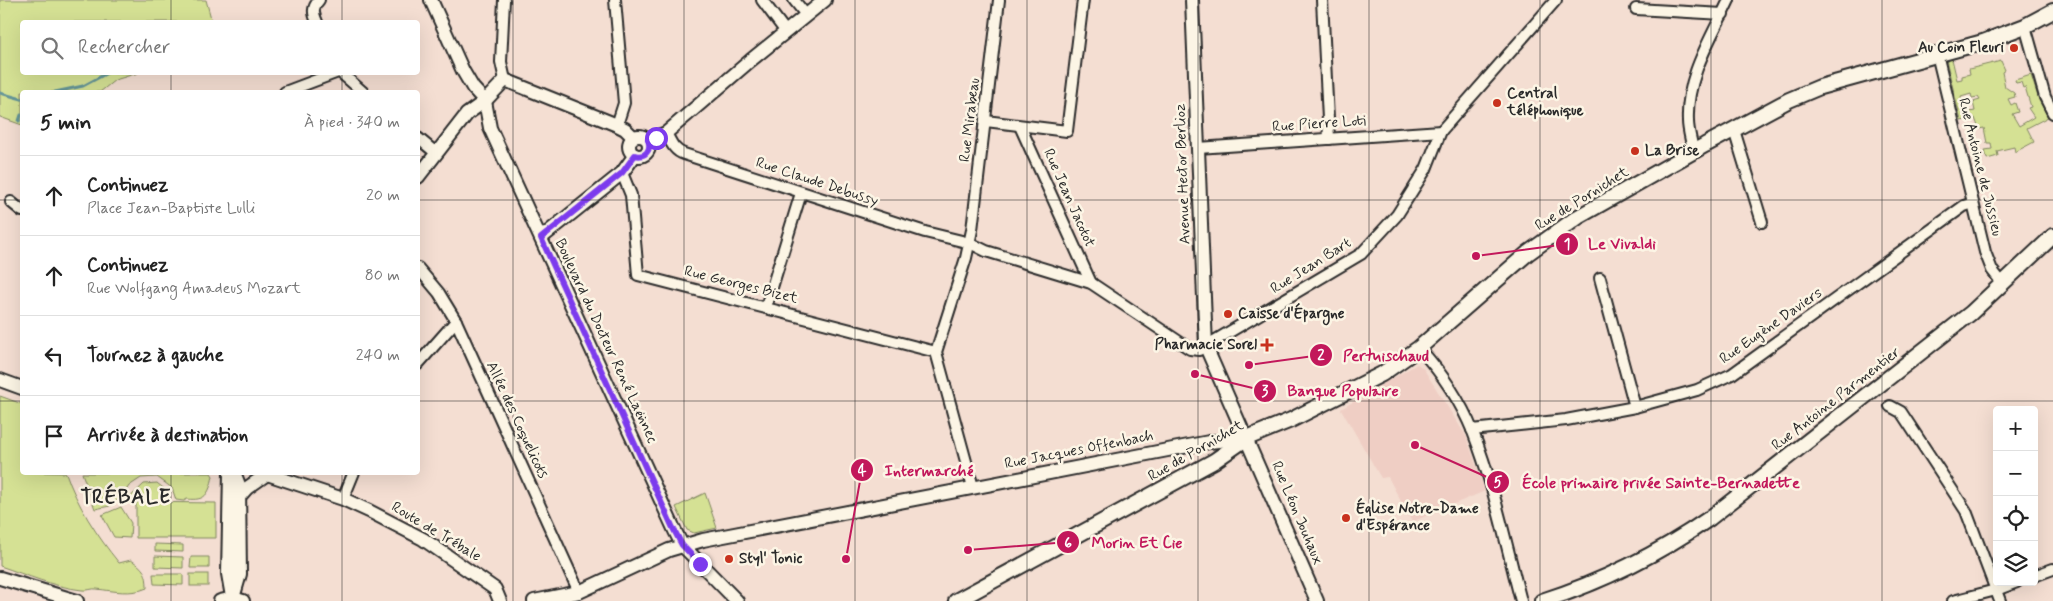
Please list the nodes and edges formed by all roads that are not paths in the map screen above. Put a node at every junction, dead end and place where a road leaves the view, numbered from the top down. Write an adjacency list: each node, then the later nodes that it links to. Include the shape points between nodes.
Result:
1 (431, 0): 27 (street, Boulevard du Docteur René Laënnec, via 463,71)
2 (504, 0): 24 (street, via 501,62)
3 (615, 0): 30 (street, via 624,103)
4 (762, 0): 20 (street)
5 (794, 0): 17 (street)
6 (825, 0): 17 (street)
7 (999, 0): 29 (street, Rue Mirabeau)
8 (1083, 0): 31 (street, via 1067,131)
9 (1192, 0): 39 (street, Avenue Hector Berlioz)
10 (1322, 0): 36 (street)
11 (1556, 0): 33 (street, Rue Jean Bart)
12 (1729, 0): 16 (street)
13 (315, 2): 18 (street, via 313,13)
14 (1636, 9): 16 (street)
15 (2053, 11): 19 (main road, Rue de Pornichet)
16 (1723, 14): 40 (street, via 1703,52 1690,93 1688,122)
17 (806, 15): 20 (street)
18 (316, 20)
19 (2025, 26): 21 (main road, Rue de Pornichet, via 1983,42); 28 (street, via 2045,97)
20 (786, 32): 34 (street)
21 (1937, 54): 32 (main road, Rue de Pornichet, via 1820,87); 47 (street, Rue Antoine de Jussieu)
22 (331, 75): 25 (street)
23 (343, 75): 26 (street)
24 (504, 80): 27 (street); 30 (street)
25 (290, 90)
26 (362, 90)
27 (485, 101): 41 (street, via 467,114); 51 (street, Boulevard du Docteur René Laënnec, via 490,128)
28 (2053, 113)
29 (986, 121): 31 (street); 52 (street, Rue Mirabeau)
30 (617, 125): 35 (street)
31 (1020, 126): 55 (street, Rue Jean Jacotot)
32 (1734, 130): 40 (main road, Rue de Pornichet); 49 (street)
33 (1442, 131): 36 (street, Rue Pierre Loti); 59 (street, Rue Jean Bart, via 1426,168 1397,214 1361,254)
34 (666, 133): 38 (street); 45 (street, Rue Claude Debussy, via 679,152)
35 (633, 137): 38 (street, via 643,136); 42 (street, via 629,148)
36 (1329, 139): 39 (street, Rue Pierre Loti)
37 (420, 140): 41 (street)
38 (648, 140): 42 (street, via 650,147 647,153)
39 (1198, 148): 59 (street, Avenue Hector Berlioz)
40 (1693, 152): 60 (main road, Rue de Pornichet, via 1578,217 1528,253)
41 (436, 153): 44 (street)
42 (635, 155): 43 (street)
43 (622, 173): 51 (street); 57 (street, Rue Georges Bizet, via 631,195 638,275)
44 (420, 174)
45 (801, 193): 52 (street, Rue Claude Debussy); 57 (street)
46 (11, 202): 48 (street)
47 (1974, 203): 56 (street, Rue Antoine de Jussieu, via 1992,270); 65 (street, Rue Eugène Daviers, via 1964,206 1732,374 1697,390)
48 (20, 209)
49 (1762, 222)
50 (2053, 236): 56 (main road, Rue Antoine Parmentier)
51 (541, 238): 77 (street, Boulevard du Docteur René Laënnec)
52 (970, 243): 55 (street, Rue Claude Debussy, via 986,251); 61 (street, Rue Mirabeau)
53 (420, 270): 58 (street, Allée des Coquelicots)
54 (1600, 278): 65 (street)
55 (1091, 283): 59 (street, Rue Claude Debussy, via 1190,349)
56 (2003, 284): 92 (main road, Rue Antoine Parmentier, via 1971,313 1697,527 1612,574)
57 (766, 307): 61 (street, Rue Georges Bizet)
58 (456, 321): 62 (street); 83 (street, Allée des Coquelicots)
59 (1206, 347): 68 (street, Rue Léon Jouhaux)
60 (1419, 348): 67 (street, via 1448,385); 68 (main road, Rue de Pornichet, via 1382,374 1291,420)
61 (936, 352): 74 (street)
62 (420, 362)
63 (0, 380): 64 (street)
64 (20, 387)
65 (1635, 406): 67 (street, Rue Eugène Daviers, via 1566,420)
66 (1890, 406): 82 (street, via 1901,412 1966,511)
67 (1472, 430): 91 (street)
68 (1247, 438): 74 (street, Rue Jacques Offenbach, via 1209,442); 89 (main road, Rue de Pornichet, via 1214,462); 90 (street, Rue Léon Jouhaux)
69 (232, 475): 84 (street, via 228,574)
70 (234, 475): 75 (street, via 239,484)
71 (263, 475): 75 (street)
72 (267, 475): 76 (street, Route de Trébale)
73 (353, 475): 76 (street)
74 (973, 487): 77 (street, Rue Jacques Offenbach)
75 (239, 497): 84 (street, via 240,574)
76 (343, 500): 86 (street, Route de Trébale, via 423,539 496,589)
77 (682, 545): 83 (street, Rue Jacques Offenbach); 88 (street, Boulevard du Docteur René Laënnec)
78 (2053, 569): 79 (street)
79 (2038, 575)
80 (0, 578): 85 (street)
81 (2006, 586): 82 (street)
82 (1996, 590): 93 (street); 94 (street)
83 (579, 592): 87 (street, Rue Jacques Offenbach)
84 (232, 600)
85 (77, 601)
86 (500, 601)
87 (534, 601)
88 (737, 601)
89 (956, 601)
90 (1317, 601)
91 (1521, 601)
92 (1542, 601)
93 (1953, 601)
94 (2000, 601)

